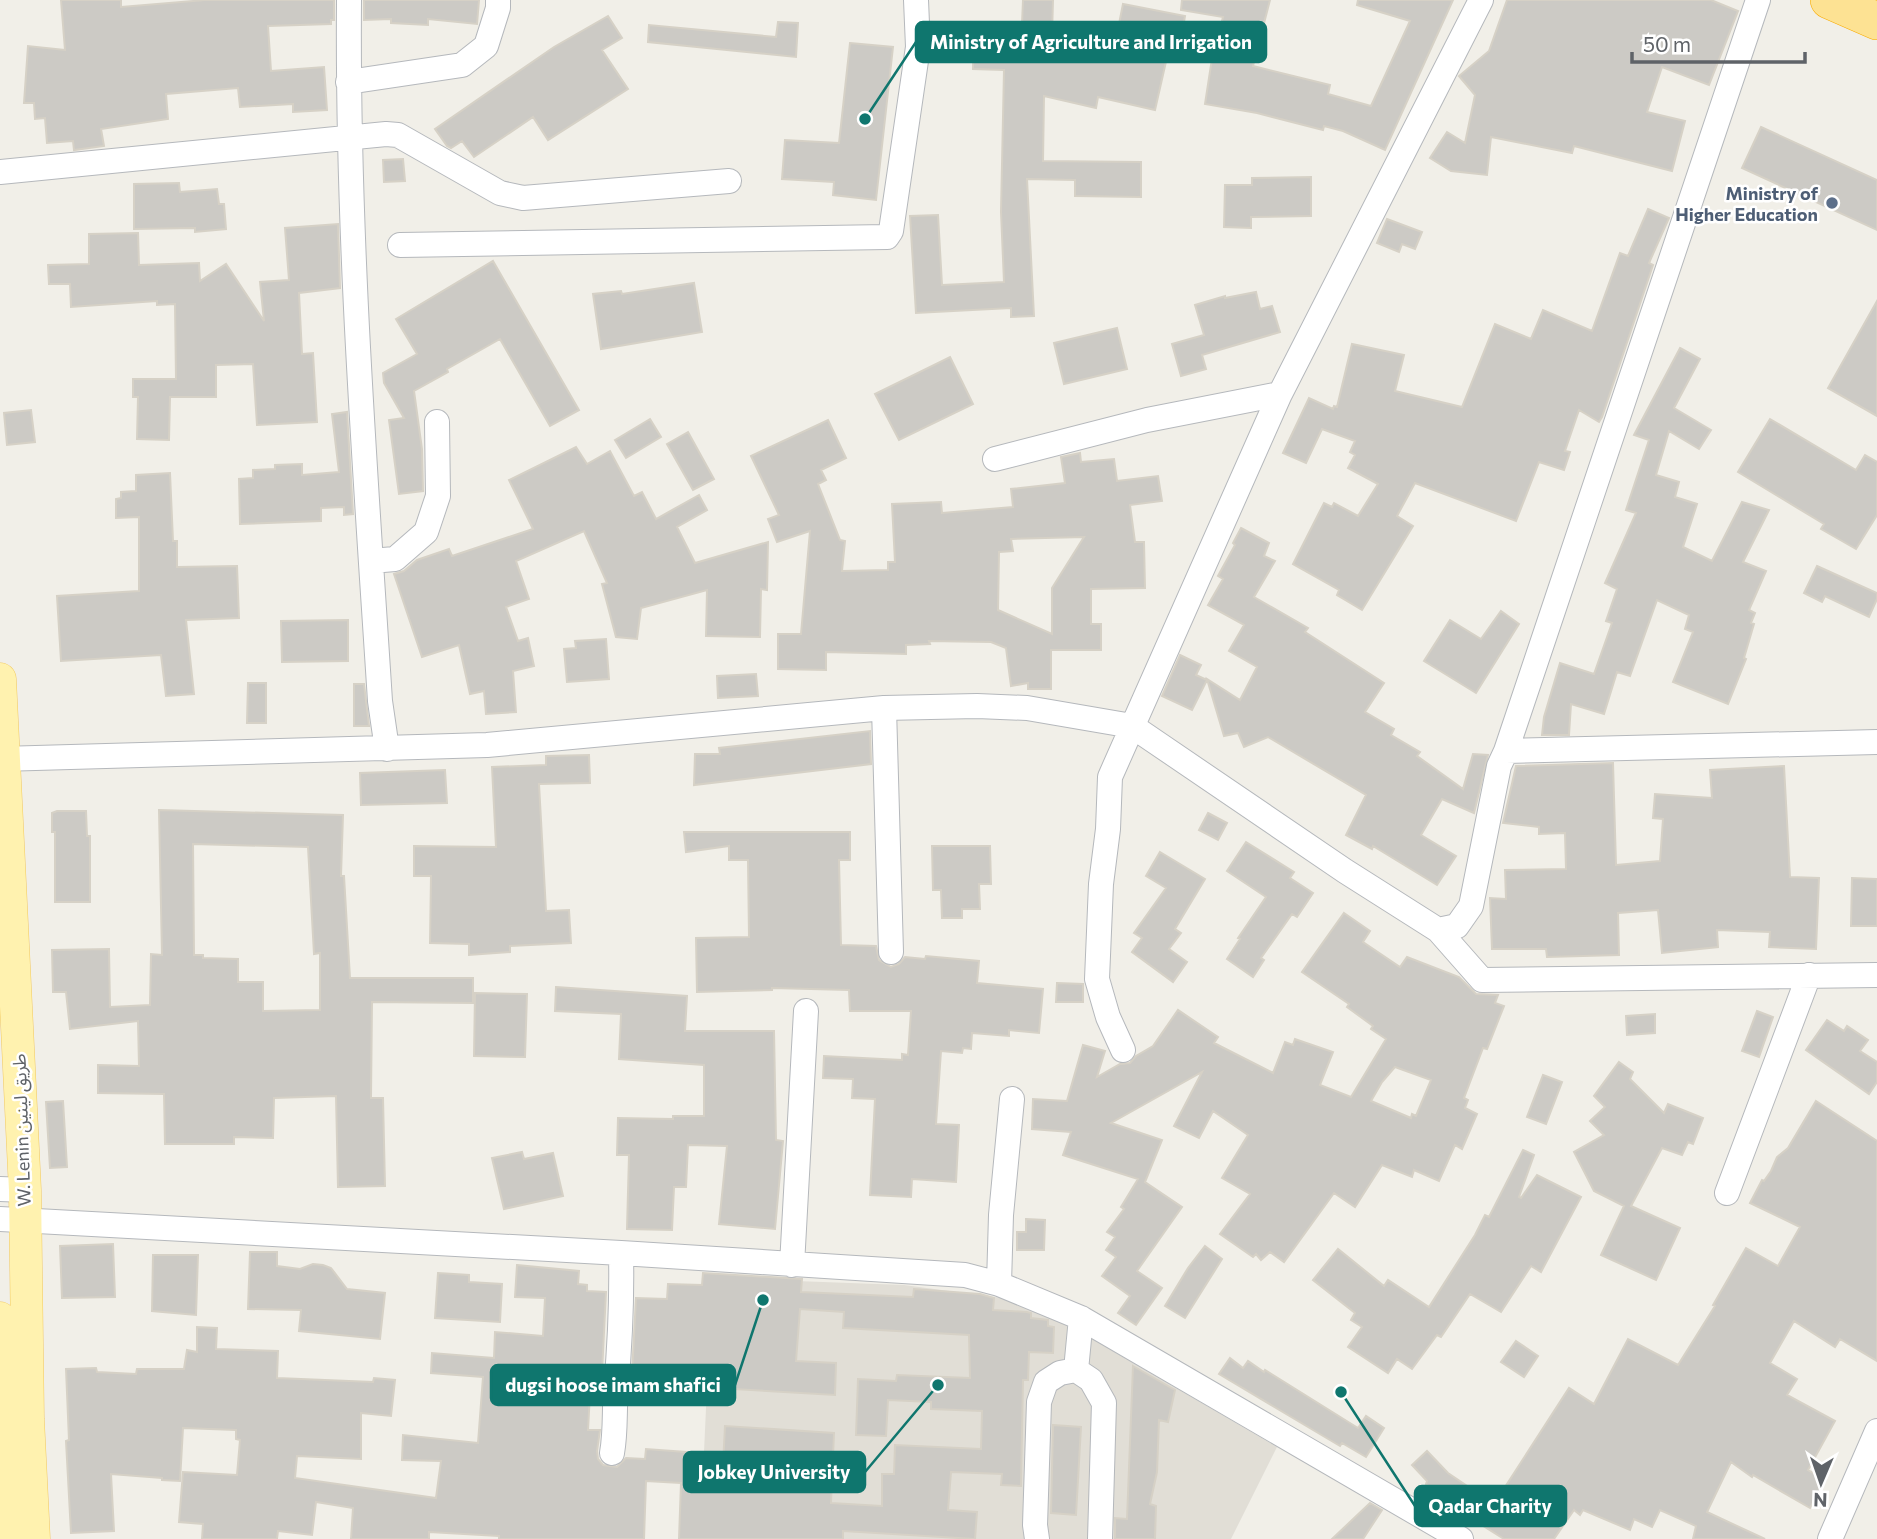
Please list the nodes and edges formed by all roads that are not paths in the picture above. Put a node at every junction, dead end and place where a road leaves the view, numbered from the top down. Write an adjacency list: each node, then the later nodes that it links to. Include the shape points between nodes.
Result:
1 (349, 0): 8 (street)
2 (498, 0): 8 (street, via 486,46 462,65)
3 (916, 0): 12 (street, via 918,47 887,237)
4 (1480, 0): 13 (street)
5 (1758, 0): 22 (street)
6 (1829, 0): 7 (highway)
7 (1877, 21)
8 (348, 82): 9 (street)
9 (348, 137): 10 (street); 11 (street, via 398,135 500,193 523,198); 16 (street)
10 (0, 172)
11 (729, 181)
12 (400, 245)
13 (1280, 394): 15 (street, via 1147,420); 19 (street)
14 (437, 422): 16 (street, via 438,496 425,532 395,559)
15 (995, 459)
16 (371, 561): 21 (street)
17 (0, 679): 23 (main road, W. Lenin طريق لينين)
18 (884, 708): 19 (street, via 1027,708); 21 (street, via 487,745); 25 (street)
19 (1132, 726): 24 (street); 30 (street, via 1110,777 1097,979)
20 (1877, 742): 22 (street)
21 (387, 749): 23 (street)
22 (1506, 751): 24 (street, via 1499,766 1471,906 1457,926)
23 (2, 759): 28 (main road, W. Lenin طريق لينين)
24 (1437, 930): 26 (street, via 1482,980)
25 (891, 951)
26 (1809, 975): 27 (street); 32 (street)
27 (1877, 975)
28 (8, 1007): 33 (main road, W. Lenin طريق لينين)
29 (806, 1011): 35 (street)
30 (1123, 1050)
31 (1012, 1099): 36 (street)
32 (1727, 1193)
33 (12, 1204): 34 (street); 40 (main road, W. Lenin طريق لينين)
34 (621, 1253): 35 (street); 42 (street, via 621,1346)
35 (792, 1265): 36 (street, via 965,1275)
36 (999, 1284): 38 (street)
37 (0, 1318): 40 (main road)
38 (1081, 1318): 39 (street); 47 (street)
39 (1076, 1370): 45 (street, via 1046,1382 1039,1402); 46 (street, via 1091,1380 1104,1403)
40 (10, 1420): 43 (main road); 44 (main road, W. Lenin طريق لينين)
41 (1877, 1431): 48 (street)
42 (612, 1453)
43 (9, 1539)
44 (34, 1539)
45 (1037, 1539)
46 (1100, 1539)
47 (1461, 1539)
48 (1830, 1539)

